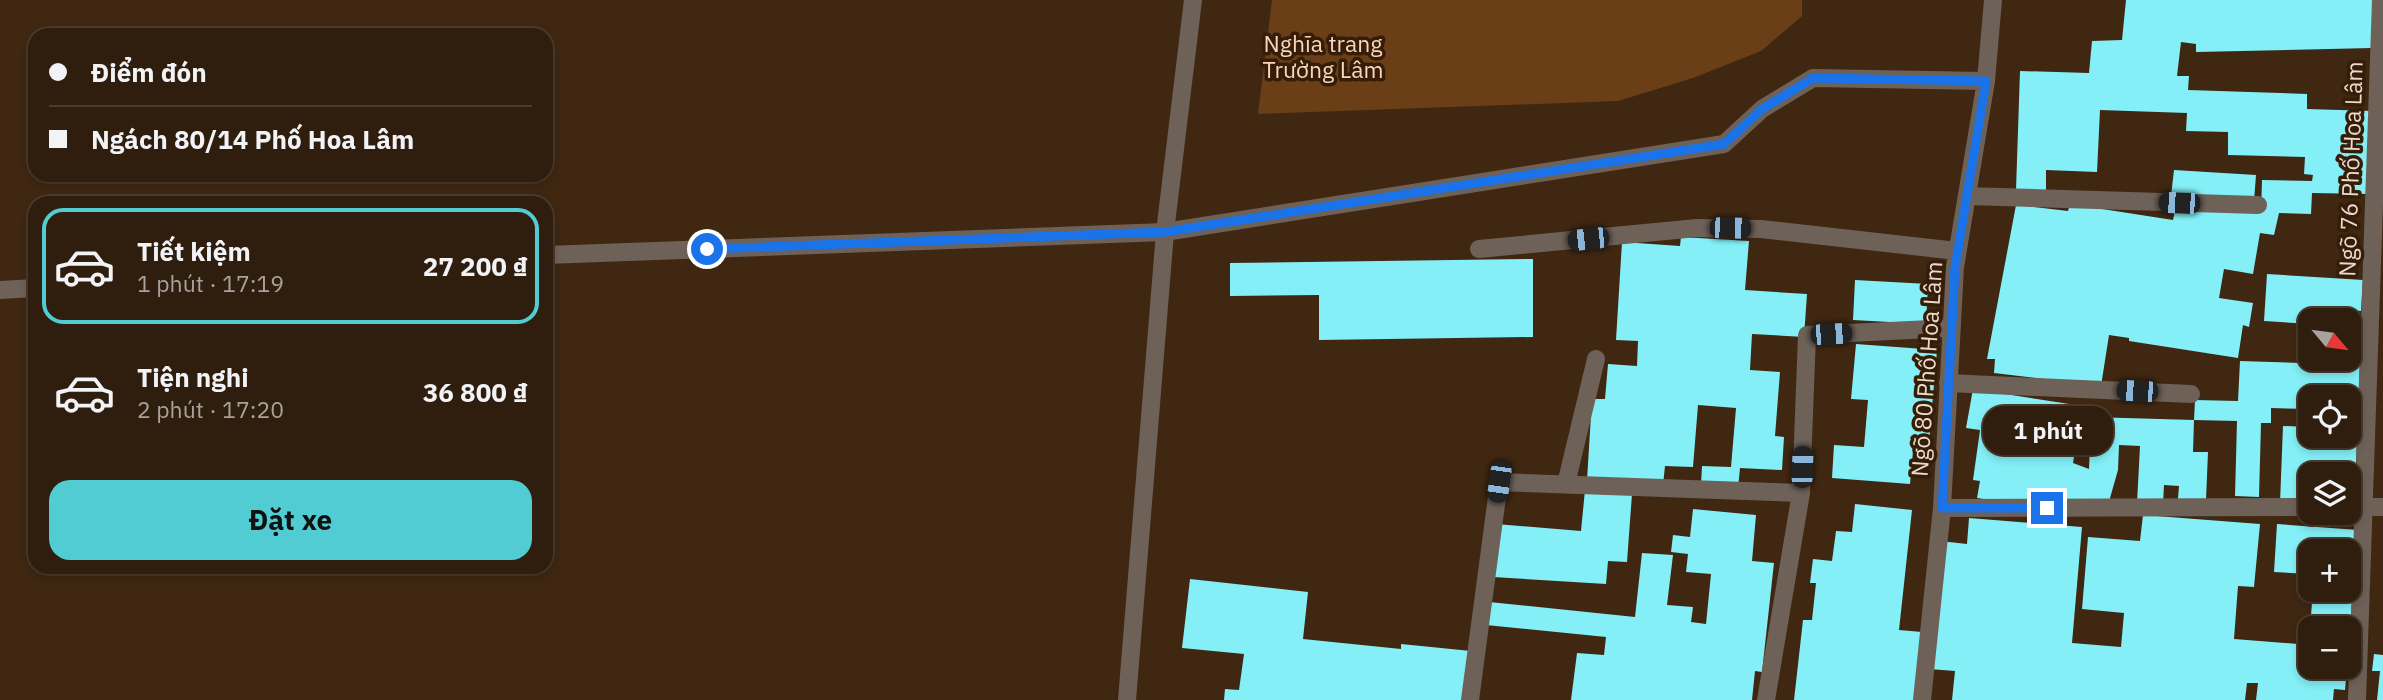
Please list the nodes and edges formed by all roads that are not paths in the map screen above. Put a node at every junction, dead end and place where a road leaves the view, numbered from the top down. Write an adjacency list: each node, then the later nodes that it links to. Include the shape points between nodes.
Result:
1 (1193, 0): 7 (street)
2 (1993, 0): 4 (street, Ngõ 80 Phố Hoa Lâm)
3 (2381, 0): 17 (street, Ngõ 76 Phố Hoa Lâm)
4 (1986, 81): 5 (street, Ngõ 80 Phố Hoa Lâm); 7 (street, via 1813,78 1762,109 1724,144)
5 (1967, 196): 6 (street); 9 (street, Ngõ 80 Phố Hoa Lâm)
6 (2258, 205)
7 (1165, 232): 10 (street); 25 (street)
8 (1479, 249): 9 (street, via 1708,228 1761,229)
9 (1957, 251): 13 (street, Ngõ 80 Phố Hoa Lâm)
10 (553, 255)
11 (28, 288): 12 (street)
12 (0, 290)
13 (1952, 328): 15 (street, Ngõ 80 Phố Hoa Lâm); 19 (street, via 1807,335)
14 (1596, 359): 18 (street)
15 (1948, 383): 16 (street); 23 (street, Ngõ 80 Phố Hoa Lâm)
16 (2191, 394)
17 (2358, 462)
18 (1566, 484): 19 (street); 26 (street, via 1499,482)
19 (1801, 493): 27 (street)
20 (2298, 507): 23 (street)
21 (2361, 507): 22 (street)
22 (2383, 507)
23 (1942, 508): 28 (street, Ngõ 80 Phố Hoa Lâm)
24 (2356, 525): 29 (street, Ngõ 76 Phố Hoa Lâm)
25 (1127, 700)
26 (1470, 700)
27 (1766, 700)
28 (1922, 700)
29 (2357, 700)

